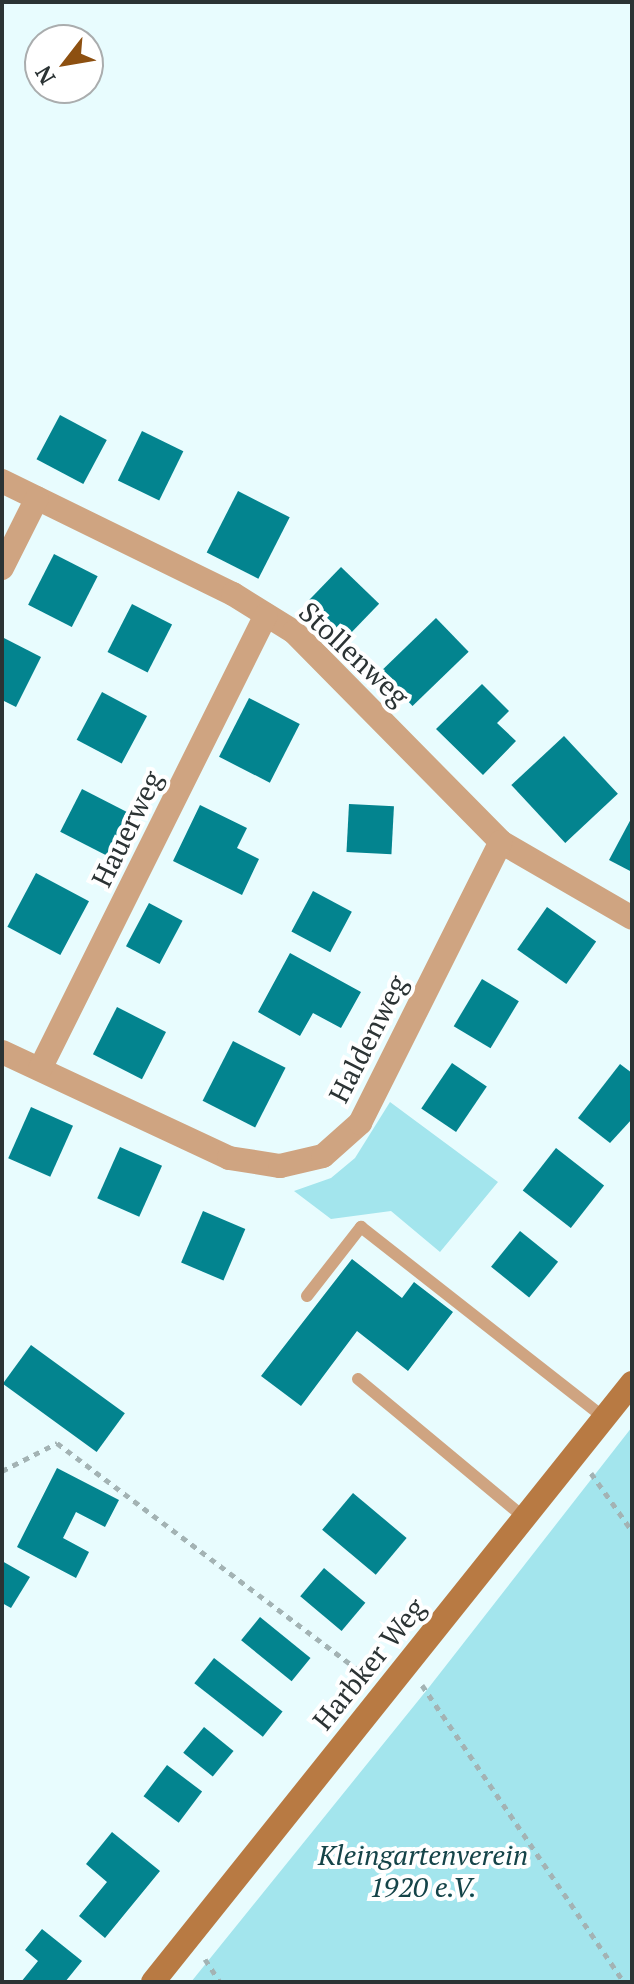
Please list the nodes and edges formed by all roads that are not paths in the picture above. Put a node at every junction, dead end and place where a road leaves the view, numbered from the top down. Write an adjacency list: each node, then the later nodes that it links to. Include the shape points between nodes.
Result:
1 (2, 481): 2 (street, Stollenweg)
2 (37, 498): 3 (street); 4 (street, Stollenweg)
3 (2, 568)
4 (266, 615): 5 (street, Stollenweg, via 324,660); 8 (street, Hauerweg)
5 (501, 842): 6 (street, Stollenweg); 8 (street, Haldenweg, via 360,1123 323,1156 280,1166 229,1158)
6 (632, 918)
7 (2, 1052): 8 (street, Haldenweg)
8 (40, 1069)
9 (307, 1296): 12 (lane, via 361,1227)
10 (358, 1379): 13 (lane)
11 (632, 1383): 12 (main road, Harbker Weg)
12 (605, 1418): 13 (main road, Harbker Weg)
13 (525, 1518): 14 (main road, Harbker Weg)
14 (153, 1982)

